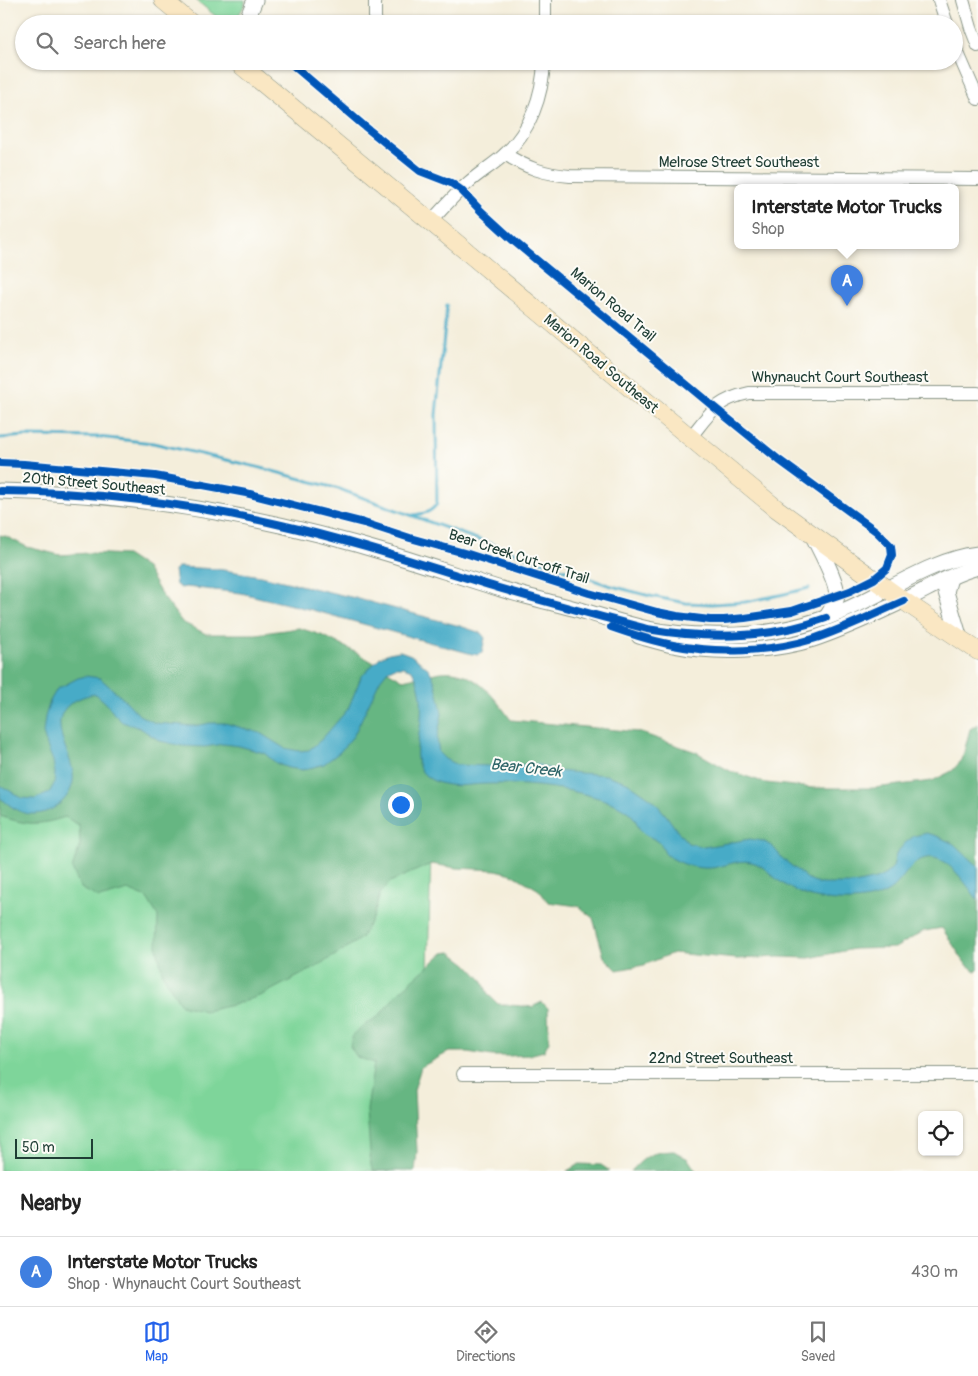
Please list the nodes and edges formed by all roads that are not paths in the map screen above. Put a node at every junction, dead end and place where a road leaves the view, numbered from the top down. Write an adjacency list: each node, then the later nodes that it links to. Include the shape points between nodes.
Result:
1 (163, 0): 7 (main road)
2 (255, 0): 8 (street)
3 (375, 0): 9 (street)
4 (545, 0): 10 (street)
5 (939, 0): 11 (street)
6 (963, 0): 12 (street)
7 (181, 15)
8 (249, 15)
9 (375, 15)
10 (544, 15)
11 (943, 15)
12 (978, 46)
13 (963, 65): 16 (street)
14 (247, 70): 19 (main road, Marion Road Southeast)
15 (543, 70): 17 (street, via 532,117)
16 (978, 99)
17 (506, 154): 18 (street, Melrose Street Southeast, via 533,169 570,176); 19 (street, via 470,182)
18 (978, 179)
19 (430, 222): 21 (main road, Marion Road Southeast)
20 (978, 393): 21 (street, Whynaucht Court Southeast, via 749,393 721,403)
21 (690, 438): 23 (main road, Marion Road Southeast)
22 (0, 491): 27 (street, 20th Street Southeast, via 55,492 168,503 239,516 357,544)
23 (813, 536): 28 (main road, Marion Road Southeast); 30 (street, via 830,571 837,595)
24 (978, 554): 28 (street, 20th Street Southeast, via 949,561)
25 (978, 568): 26 (street, 20th Street Southeast)
26 (950, 578): 29 (street, 20th Street Southeast); 31 (street, via 946,592)
27 (502, 589): 29 (street, 20th Street Southeast, via 635,635 708,650 796,643 849,626); 30 (street, 20th Street Southeast, via 647,629 682,634 767,632)
28 (887, 589): 29 (main road, Marion Road Southeast); 30 (street, 20th Street Southeast)
29 (904, 601): 31 (main road, Marion Road Southeast)
30 (826, 618)
31 (960, 639): 32 (main road, Marion Road Southeast)
32 (978, 651)
33 (463, 1074): 34 (street, 22nd Street Southeast)
34 (978, 1074)

